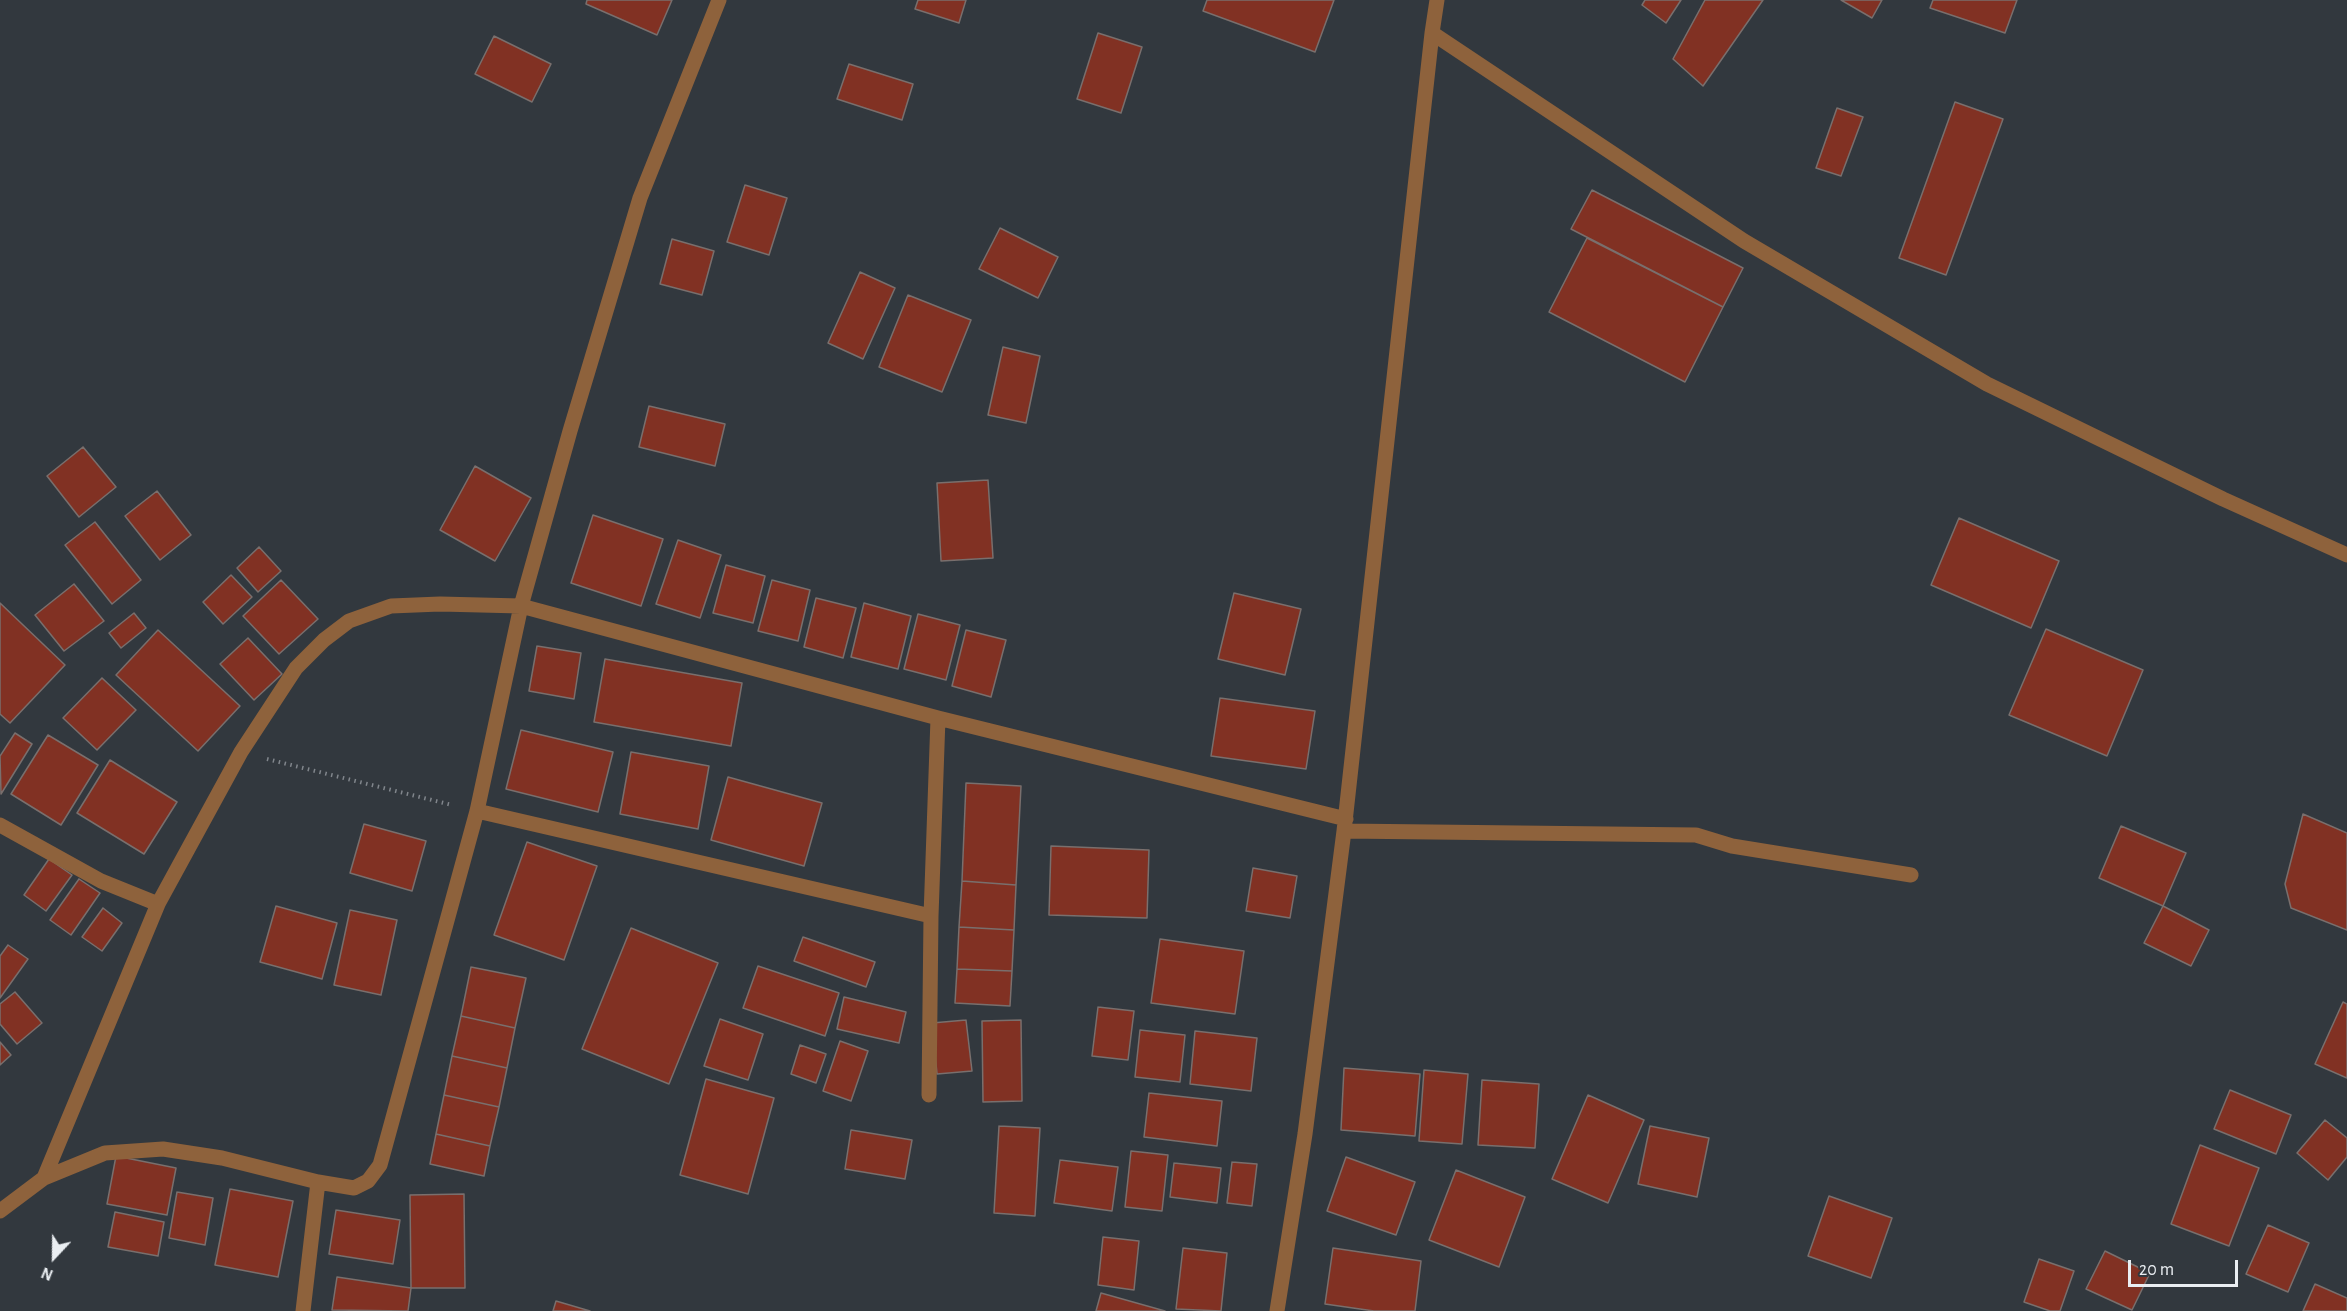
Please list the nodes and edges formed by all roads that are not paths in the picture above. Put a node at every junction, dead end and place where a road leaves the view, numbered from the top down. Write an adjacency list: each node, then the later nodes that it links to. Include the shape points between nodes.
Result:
1 (719, 0): 5 (street, via 640,198)
2 (1437, 0): 3 (street)
3 (1432, 33): 4 (street, via 1744,241 1987,384); 9 (street)
4 (2347, 555)
5 (521, 606): 6 (street); 7 (street); 11 (street, via 391,606 349,621 324,640 296,668 241,752)
6 (938, 718): 9 (street); 12 (street)
7 (477, 811): 12 (street); 15 (street, via 380,1165 368,1181 354,1188)
8 (0, 825): 11 (street, via 101,880)
9 (1345, 825): 10 (street, via 1696,835 1732,846); 18 (street, via 1305,1134)
10 (1911, 875)
11 (158, 904): 14 (street)
12 (931, 916): 13 (street)
13 (928, 1095)
14 (44, 1178): 15 (street, via 105,1153 163,1149 222,1158); 16 (street)
15 (318, 1182): 17 (street)
16 (0, 1211)
17 (303, 1311)
18 (1277, 1311)

